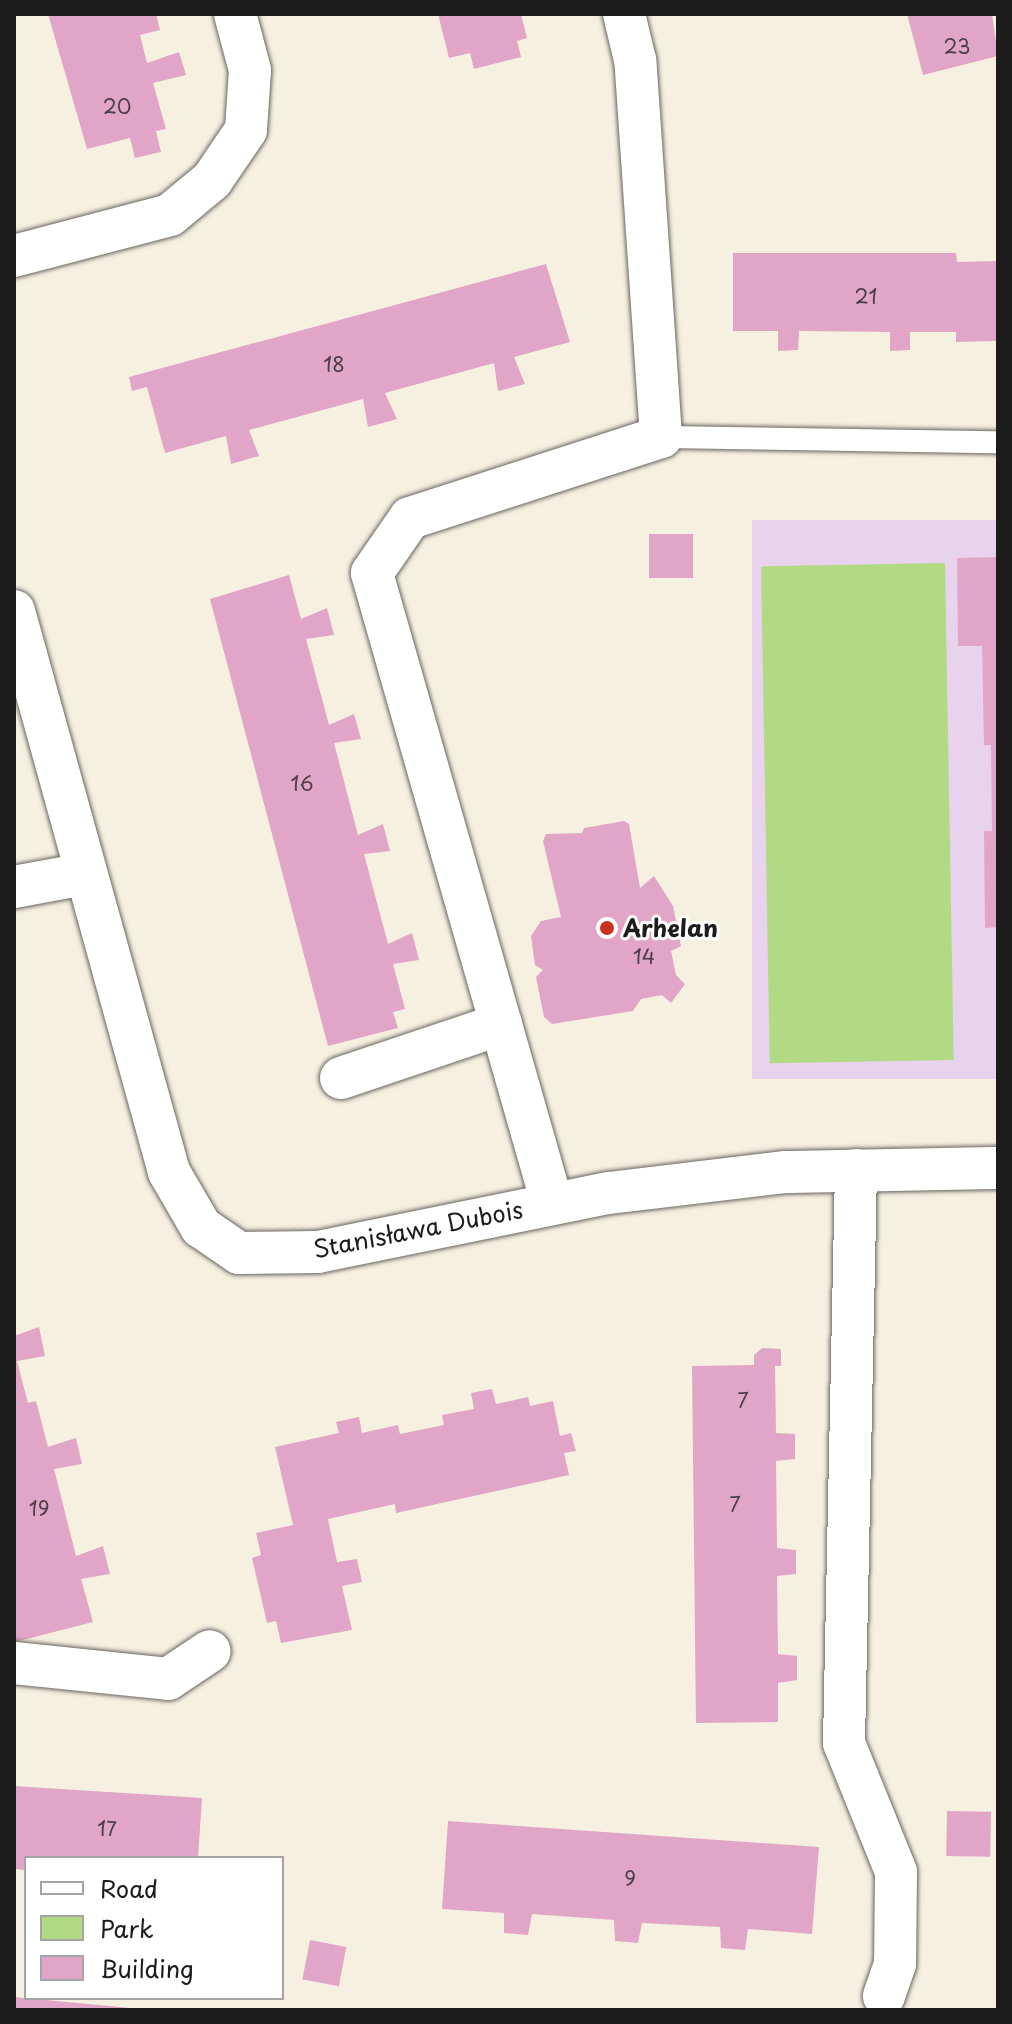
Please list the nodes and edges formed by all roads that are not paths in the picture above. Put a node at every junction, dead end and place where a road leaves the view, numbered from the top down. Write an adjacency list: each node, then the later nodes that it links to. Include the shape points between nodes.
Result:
1 (235, 14): 3 (street, via 250,70 246,130 212,180 170,215)
2 (624, 14): 4 (street, via 635,60)
3 (14, 256)
4 (661, 437): 5 (lane); 9 (street, via 410,518 372,573)
5 (998, 442)
6 (14, 611): 7 (street, Stanisława Dubois)
7 (84, 874): 8 (street); 13 (street, Stanisława Dubois, via 169,1172 201,1227 239,1253 318,1252)
8 (14, 887)
9 (501, 1024): 10 (street); 13 (street)
10 (341, 1078)
11 (998, 1168): 12 (street, Stanisława Dubois)
12 (856, 1170): 13 (street, Stanisława Dubois, via 786,1172); 16 (street, via 844,1743 896,1872 895,1964)
13 (552, 1203)
14 (210, 1651): 15 (street, via 168,1679)
15 (14, 1663)
16 (884, 1996)

